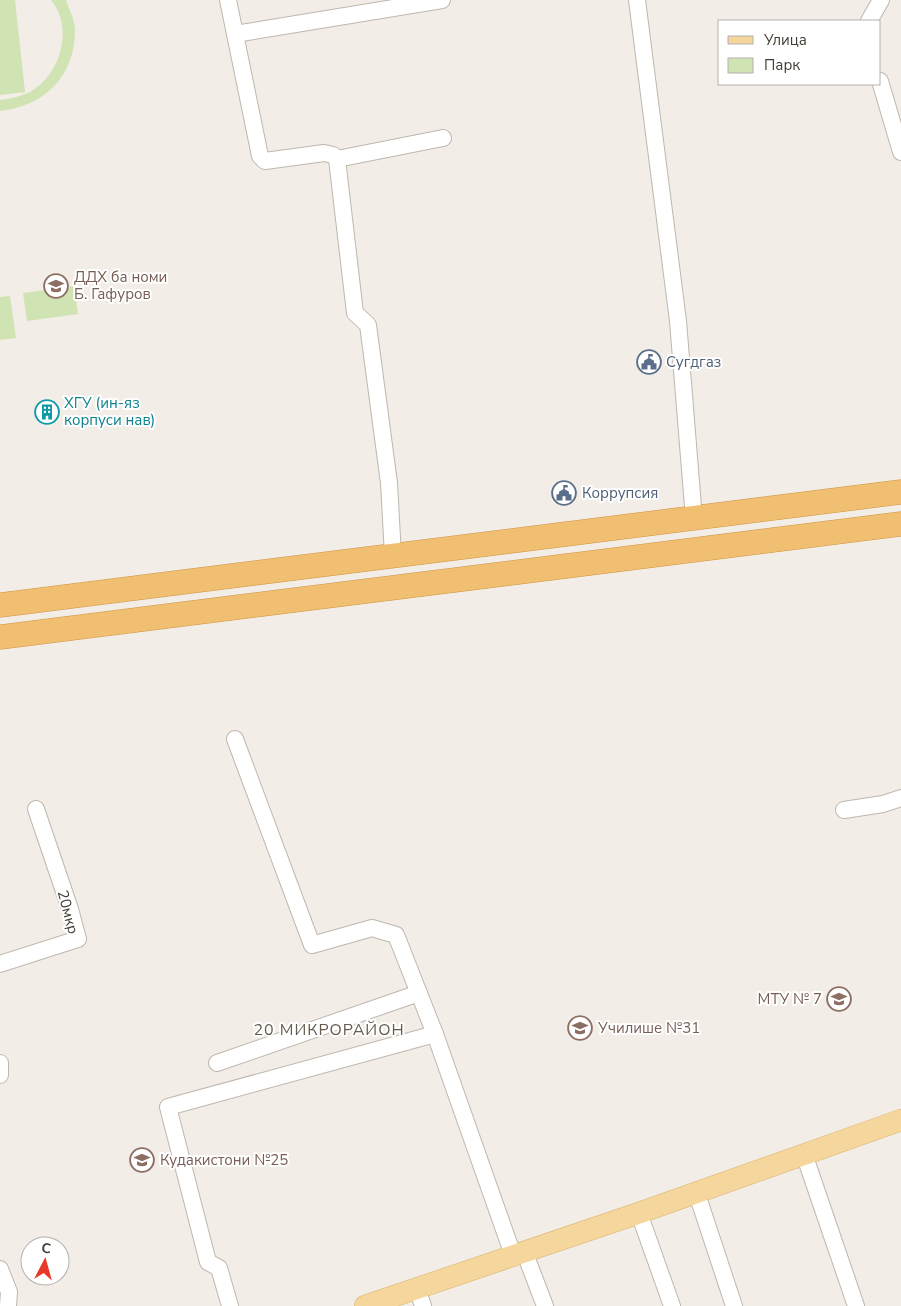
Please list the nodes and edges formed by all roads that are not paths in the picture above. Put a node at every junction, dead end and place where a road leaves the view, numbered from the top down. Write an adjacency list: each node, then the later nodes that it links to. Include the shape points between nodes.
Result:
1 (228, 0): 6 (street)
2 (442, 0): 6 (street)
3 (637, 0): 13 (street, via 678,321)
4 (881, 0): 5 (street)
5 (870, 20)
6 (235, 34): 10 (street, via 260,156 265,161 324,153)
7 (881, 84): 9 (street)
8 (443, 138): 10 (street)
9 (901, 152)
10 (337, 159): 17 (street, via 355,313 368,325 389,484)
11 (901, 492): 12 (highway)
12 (721, 514): 13 (highway); 15 (highway, via 712,524 712,532 714,538)
13 (694, 518): 16 (highway, via 702,524 706,536); 17 (highway)
14 (901, 524): 15 (highway)
15 (728, 546): 16 (highway)
16 (696, 550): 19 (highway)
17 (393, 556): 18 (highway)
18 (288, 569): 19 (highway); 20 (highway)
19 (293, 601): 21 (highway)
20 (0, 604)
21 (0, 637)
22 (234, 740): 27 (street, via 312,945 372,928 396,935)
23 (901, 798): 25 (street)
24 (36, 809): 26 (street, 20мкр, via 78,939)
25 (844, 810)
26 (0, 964)
27 (419, 993): 28 (street); 29 (street)
28 (435, 1034): 34 (street); 38 (street, via 168,1107 208,1262 219,1268)
29 (217, 1063)
30 (901, 1120): 31 (main road)
31 (804, 1154): 32 (main road); 43 (street)
32 (696, 1191): 33 (main road); 42 (street)
33 (639, 1213): 34 (main road); 41 (street)
34 (518, 1253): 36 (main road); 40 (street)
35 (0, 1268): 37 (street, via 9,1292)
36 (420, 1297): 39 (main road)
37 (8, 1306)
38 (230, 1306)
39 (365, 1306)
40 (545, 1306)
41 (672, 1306)
42 (734, 1306)
43 (856, 1306)

